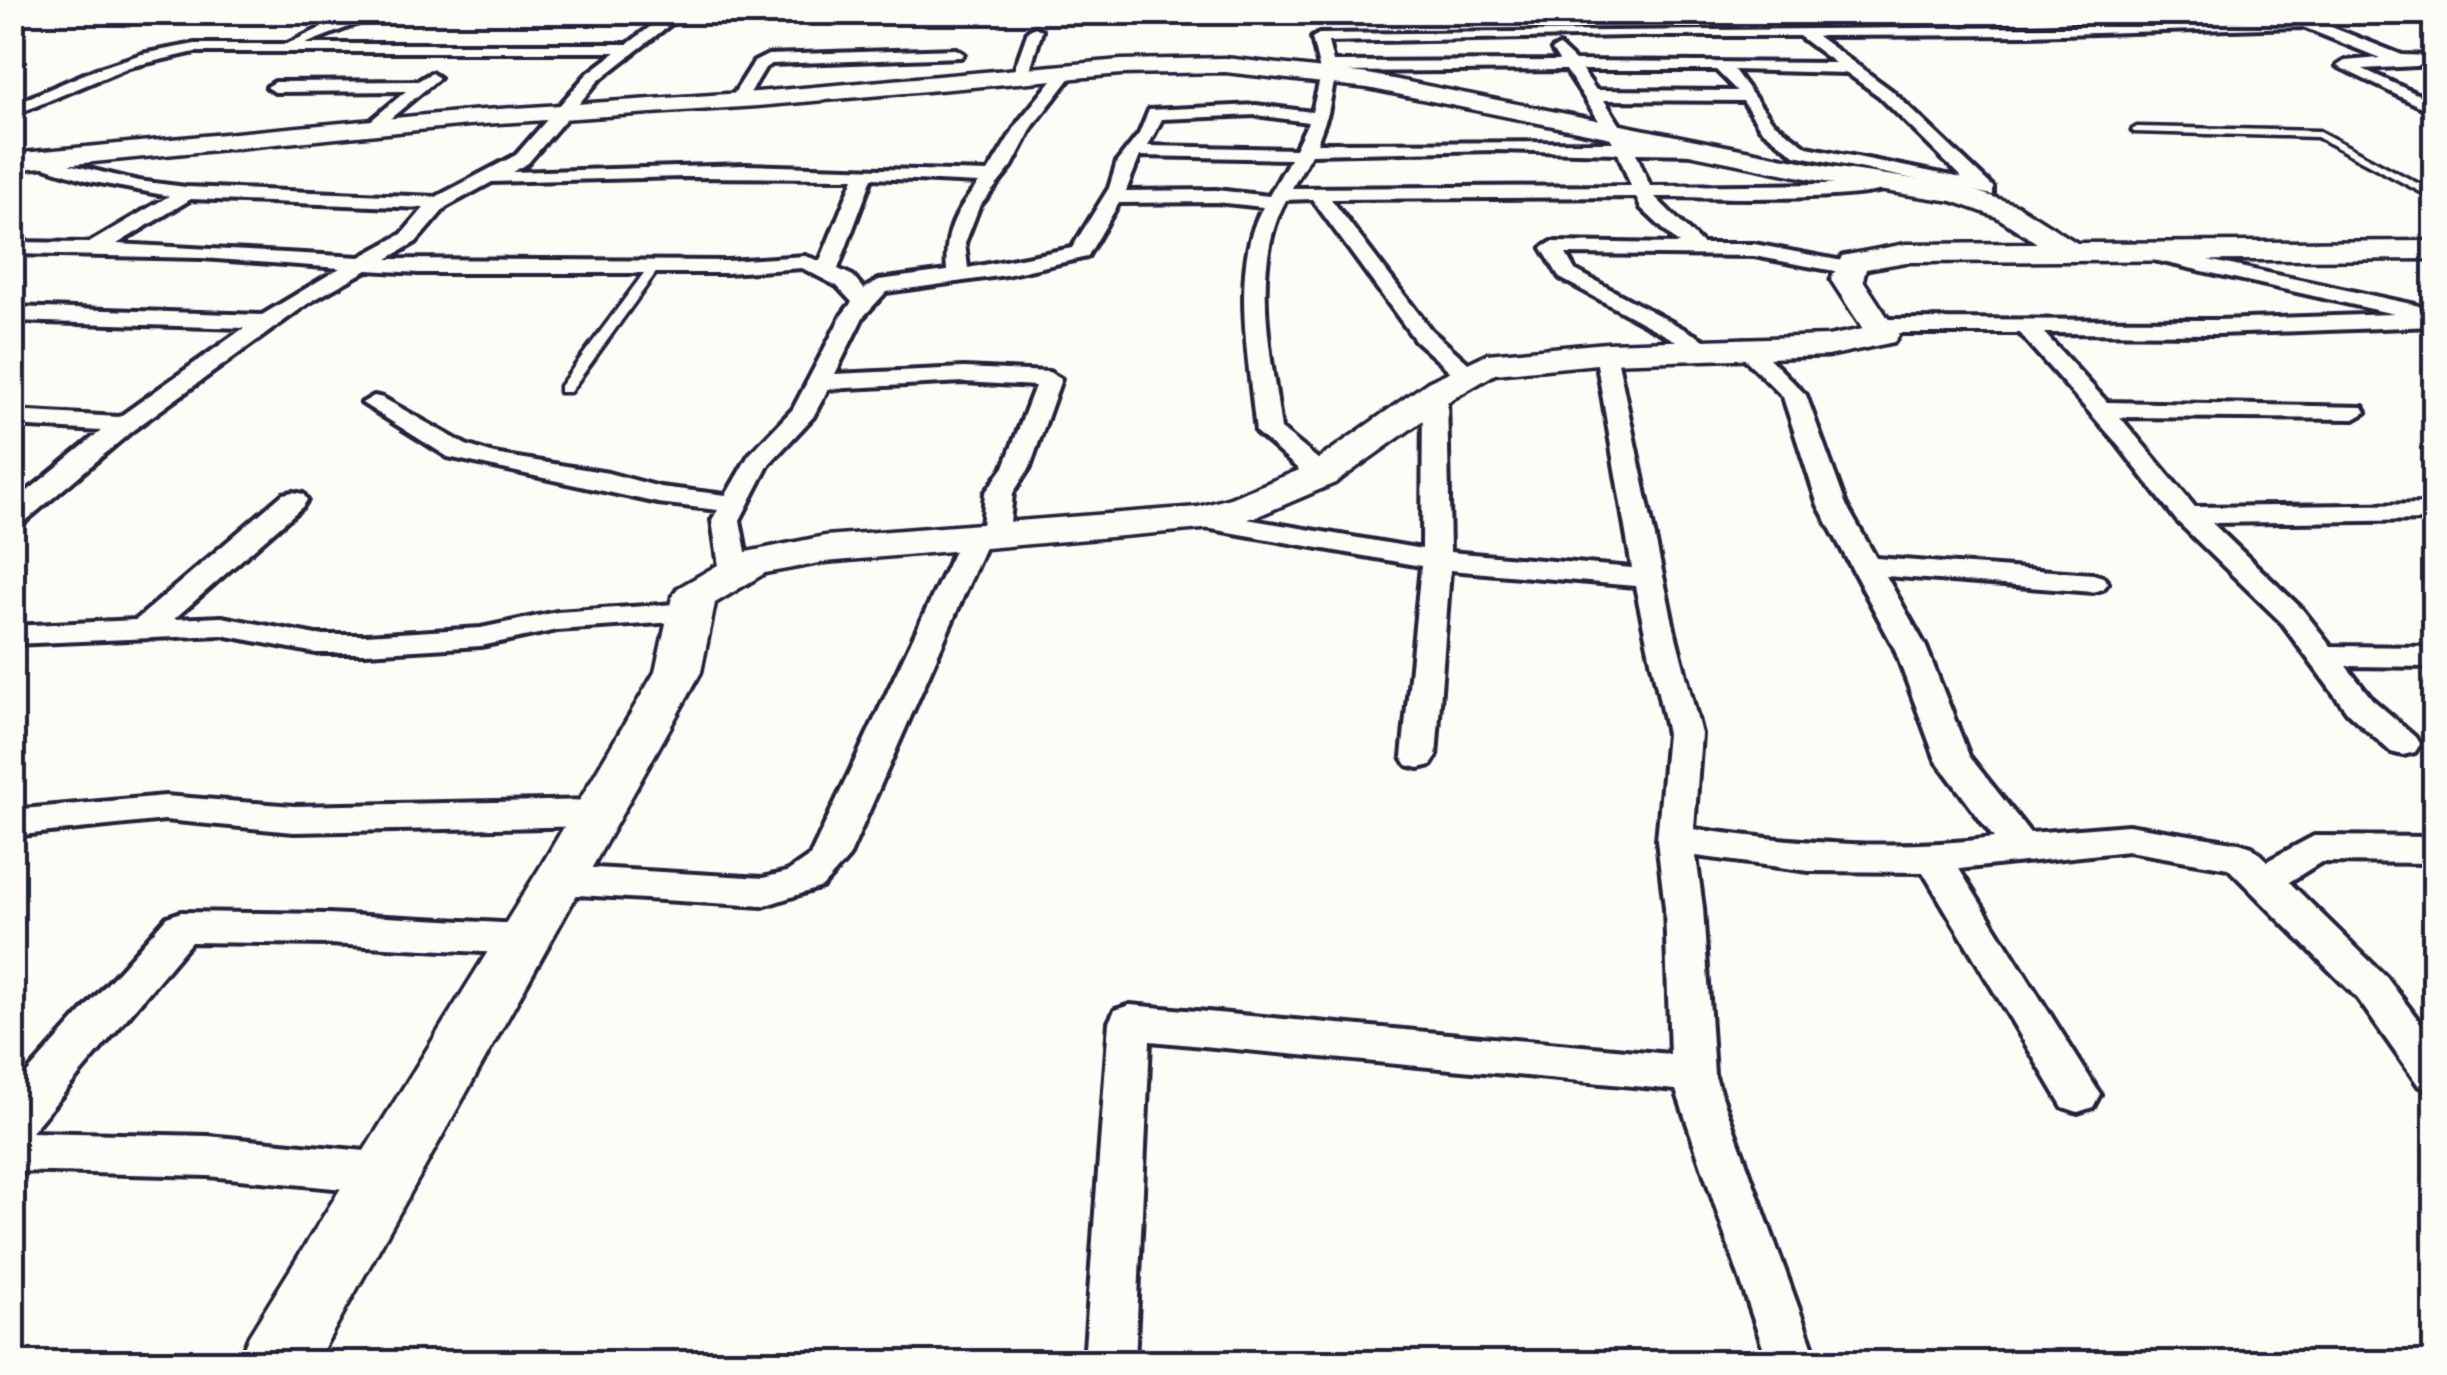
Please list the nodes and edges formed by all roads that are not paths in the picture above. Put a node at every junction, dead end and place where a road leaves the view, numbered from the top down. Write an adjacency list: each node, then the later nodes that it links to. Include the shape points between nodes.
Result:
1 (380, 12): 11 (street)
2 (680, 12): 13 (street)
3 (1535, 12): 10 (street)
4 (2157, 12): 7 (street)
5 (2280, 12): 6 (street)
6 (2304, 23): 7 (street); 15 (street)
7 (2186, 26): 8 (street)
8 (1808, 28): 10 (street); 19 (street)
9 (1034, 31): 22 (street)
10 (1552, 34): 17 (street); 20 (street, via 1320,31)
11 (281, 48): 12 (street); 29 (street, via 153,55 94,73)
12 (481, 48): 13 (street); 23 (street)
13 (635, 48): 30 (street, via 593,77)
14 (956, 54): 27 (street, via 768,60)
15 (2400, 60): 16 (street); 28 (street, via 2345,66)
16 (2434, 60)
17 (1567, 65): 18 (street); 20 (street); 25 (street)
18 (1720, 65): 19 (street); 26 (street)
19 (1851, 68): 43 (street)
20 (1329, 71): 21 (street, via 1208,65); 31 (street); 34 (street)
21 (1066, 72): 22 (street); 41 (street)
22 (1020, 76): 27 (street)
23 (424, 86): 24 (street); 32 (street)
24 (275, 87)
25 (1589, 95): 26 (street); 34 (street)
26 (1748, 96): 43 (street, via 1766,124 1801,151)
27 (738, 100): 30 (street)
28 (2434, 108)
29 (12, 111)
30 (568, 111): 32 (street); 40 (street, via 522,159)
31 (1318, 118): 35 (street, via 1256,110 1155,114); 36 (street)
32 (374, 126): 37 (street)
33 (2136, 130): 47 (lane, via 2319,134)
34 (1621, 139): 36 (street); 42 (street, via 1716,149); 44 (street)
35 (1135, 151): 36 (street); 48 (street)
36 (1302, 152): 49 (street)
37 (40, 160): 38 (street); 45 (street, via 113,184)
38 (12, 162)
39 (866, 172): 40 (street); 41 (street); 61 (street)
40 (492, 178): 50 (street)
41 (992, 178): 62 (street, via 970,206 955,242)
42 (1886, 185): 44 (street); 51 (street, via 1957,194)
43 (1983, 188): 51 (street)
44 (1640, 191): 46 (street); 53 (street)
45 (189, 192): 50 (street); 55 (street)
46 (1316, 192): 49 (street); 73 (street, via 1423,335)
47 (2434, 196)
48 (1114, 197): 49 (street); 62 (street, via 1080,253)
49 (1276, 198): 80 (street, via 1258,253 1256,322 1269,432)
50 (440, 203): 58 (street, via 409,238)
51 (2007, 212): 56 (street)
52 (12, 248): 55 (street)
53 (1697, 250): 60 (street, via 1754,250); 70 (street, via 1552,248 1566,274)
54 (2434, 250): 57 (street)
55 (91, 251): 58 (street)
56 (2070, 252): 57 (street); 60 (street, via 1906,253 1853,262)
57 (2143, 252): 65 (street)
58 (361, 265): 59 (street); 66 (street)
59 (654, 267): 61 (street, via 804,262); 74 (lane)
60 (1851, 268): 67 (street, via 1847,280)
61 (826, 272): 63 (street, via 845,280)
62 (958, 274): 63 (street, via 879,286)
63 (864, 302): 72 (street)
64 (12, 314): 66 (street)
65 (2434, 317): 68 (street, via 2238,327)
66 (266, 322): 79 (street)
67 (1878, 326): 68 (street); 69 (street, via 1882,336 1828,346)
68 (2025, 326): 76 (street)
69 (1744, 346): 70 (street); 89 (street, via 1794,395 1832,505)
70 (1702, 348): 71 (street)
71 (1607, 353): 73 (street, via 1487,364); 91 (street)
72 (822, 382): 82 (street, via 758,461); 87 (street, via 964,375 1049,379)
73 (1452, 385): 80 (street); 88 (street)
74 (566, 389)
75 (374, 403): 82 (street, via 457,451 491,461)
76 (2100, 409): 77 (street); 84 (street)
77 (2354, 412)
78 (12, 418): 79 (street)
79 (124, 425): 85 (street)
80 (1321, 476): 86 (street)
81 (293, 500): 94 (street)
82 (735, 504): 90 (street, via 726,520)
83 (2434, 512): 84 (street)
84 (2187, 515): 96 (street, via 2291,615)
85 (12, 518)
86 (1200, 519): 87 (street); 88 (street)
87 (986, 534): 90 (street, via 825,548); 106 (street, via 820,872 763,892)
88 (1436, 560): 91 (street); 99 (street)
89 (1866, 566): 92 (street); 103 (street, via 1910,646 1954,760)
90 (735, 573): 93 (street, via 694,596)
91 (1650, 578): 102 (street, via 1684,734)
92 (2093, 583)
93 (690, 612): 94 (street, via 366,644 316,644 222,626); 100 (street, via 678,672)
94 (143, 630): 95 (street)
95 (12, 636)
96 (2323, 656): 97 (street); 98 (street, via 2360,706)
97 (2434, 657)
98 (2403, 744)
99 (1419, 757)
100 (597, 813): 101 (street, via 294,819 165,808); 106 (street)
101 (12, 823)
102 (1675, 840): 105 (street, via 1809,858); 110 (street)
103 (2021, 847): 105 (street); 107 (street, via 2128,838 2239,856)
104 (2434, 850): 107 (street, via 2314,849)
105 (1934, 859): 111 (street)
106 (561, 880): 108 (street)
107 (2264, 880): 109 (street, via 2372,988)
108 (523, 939): 112 (street, via 181,927); 114 (street)
109 (2431, 1063)
110 (1692, 1074): 116 (street, via 1130,1022); 117 (street)
111 (2078, 1094)
112 (12, 1122)
113 (12, 1151): 114 (street, via 208,1156)
114 (386, 1173): 115 (street)
115 (275, 1362)
116 (1109, 1362)
117 (1794, 1362)

